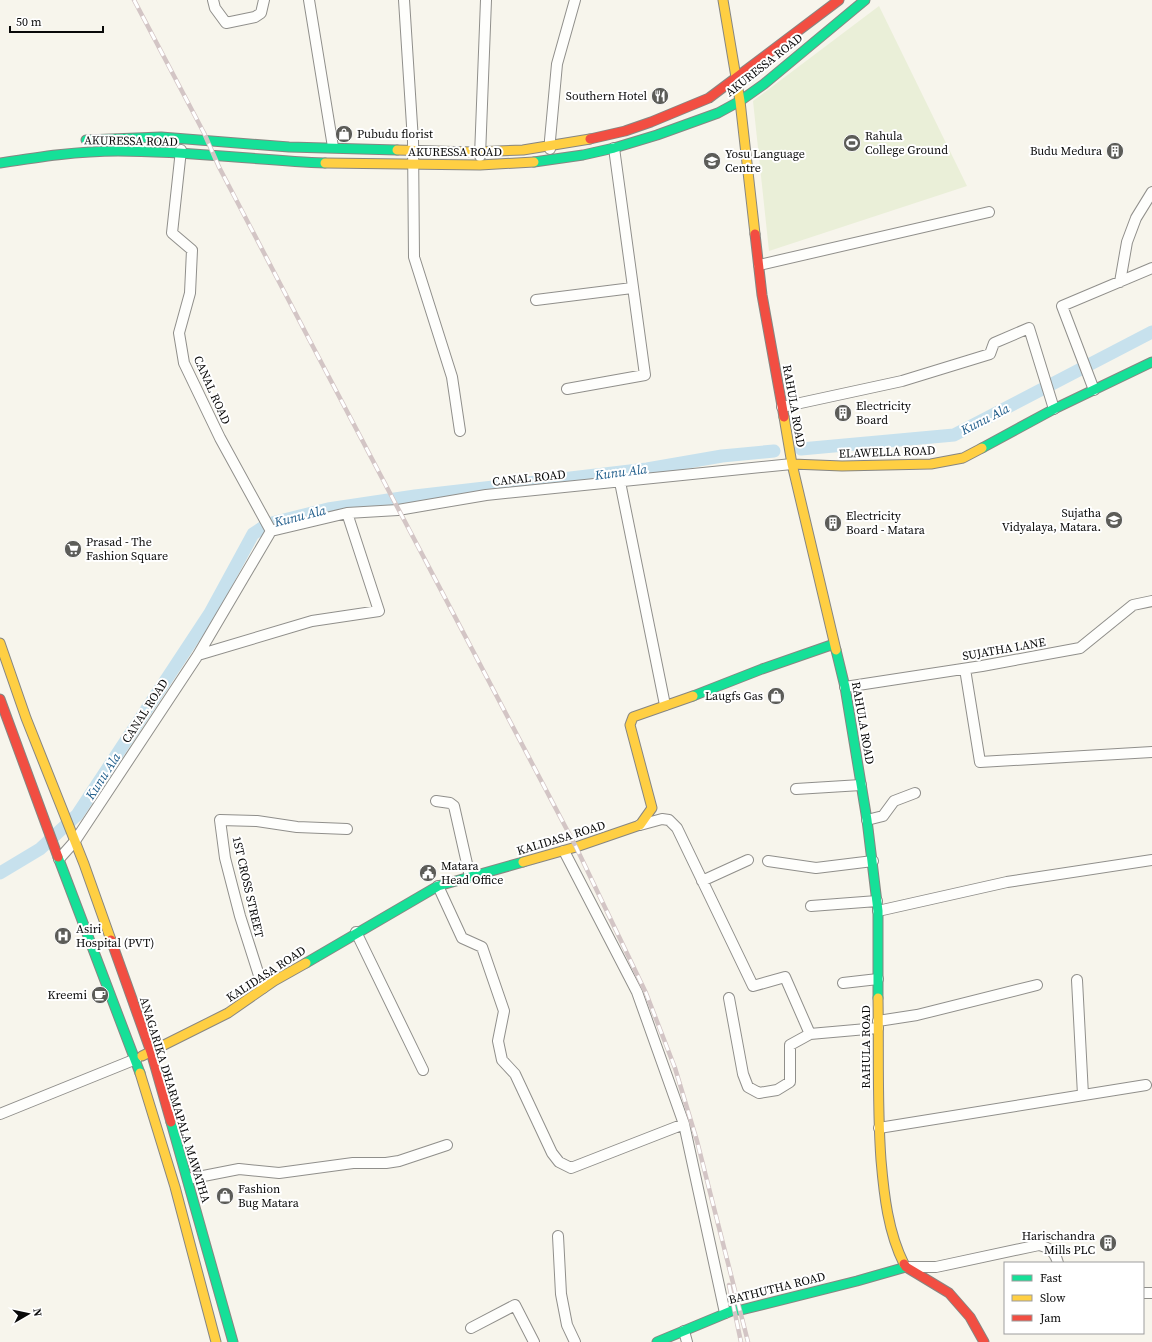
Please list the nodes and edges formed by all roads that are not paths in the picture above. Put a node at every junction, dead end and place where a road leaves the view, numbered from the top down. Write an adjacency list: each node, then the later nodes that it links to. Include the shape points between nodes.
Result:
1 (213, 0): 2 (street, via 215,8 226,23 255,17 261,13)
2 (264, 0)
3 (310, 0): 15 (street)
4 (404, 0): 17 (street)
5 (486, 0): 18 (street)
6 (575, 0): 14 (street, via 557,64)
7 (723, 0): 10 (main road, RAHULA ROAD)
8 (839, 0): 10 (main road, AKURESSA ROAD)
9 (864, 0): 11 (main road, AKURESSA ROAD)
10 (736, 77): 11 (main road, RAHULA ROAD); 14 (main road, AKURESSA ROAD, via 709,98 652,122 611,135)
11 (740, 101): 16 (main road, AKURESSA ROAD, via 690,124); 26 (main road, RAHULA ROAD)
12 (181, 138): 13 (main road, AKURESSA ROAD); 15 (main road, AKURESSA ROAD, via 289,147); 19 (street, CANAL ROAD)
13 (74, 140)
14 (550, 146): 18 (main road, AKURESSA ROAD); 20 (street)
15 (333, 147): 17 (main road, AKURESSA ROAD)
16 (614, 148): 20 (main road, AKURESSA ROAD); 29 (street)
17 (412, 150): 18 (main road, AKURESSA ROAD); 22 (street)
18 (480, 152): 23 (street)
19 (181, 154): 21 (main road, AKURESSA ROAD, via 93,151); 22 (main road, AKURESSA ROAD, via 336,164); 40 (street, CANAL ROAD, via 172,232 192,250 190,293 179,333 184,362 220,438)
20 (552, 160): 23 (main road, AKURESSA ROAD)
21 (0, 163)
22 (413, 164): 23 (main road, AKURESSA ROAD); 36 (street, via 414,257 452,377)
23 (480, 165)
24 (1152, 192): 28 (street, via 1136,218 1127,242)
25 (989, 212): 26 (street)
26 (759, 265): 34 (main road, RAHULA ROAD)
27 (1152, 268): 28 (street)
28 (1120, 282): 33 (street, via 1062,306)
29 (632, 288): 30 (street); 32 (street, via 645,375)
30 (536, 300)
31 (1152, 362): 33 (main road, ELAWELLA ROAD)
32 (567, 389)
33 (1094, 390): 35 (main road, ELAWELLA ROAD)
34 (782, 407): 35 (street, via 902,381 990,354 994,343 1029,328); 37 (main road, RAHULA ROAD)
35 (1054, 409): 37 (main road, ELAWELLA ROAD, via 963,458 931,464)
36 (460, 431)
37 (792, 464): 38 (street, CANAL ROAD); 43 (main road, RAHULA ROAD)
38 (620, 482): 39 (street, CANAL ROAD, via 486,495 398,510); 48 (street)
39 (347, 513): 40 (street, CANAL ROAD); 44 (street, via 379,612 312,621)
40 (271, 531): 44 (street, CANAL ROAD)
41 (1152, 601): 45 (street, SUJATHA LANE, via 1133,605 1080,648)
42 (0, 643): 49 (main road, ANAGARIKA DHARMAPALA MAWATHA)
43 (834, 644): 46 (main road, RAHULA ROAD); 48 (main road)
44 (198, 655): 60 (street, CANAL ROAD)
45 (965, 668): 46 (street, SUJATHA LANE); 52 (street, via 980,762)
46 (845, 687): 53 (main road, RAHULA ROAD)
47 (0, 699): 50 (main road)
48 (665, 705): 58 (main road, via 633,717 630,725 652,808)
49 (26, 718): 50 (street); 60 (main road, ANAGARIKA DHARMAPALA MAWATHA)
50 (10, 725): 51 (street); 62 (main road)
51 (0, 730)
52 (1152, 752)
53 (861, 785): 54 (street); 57 (main road, RAHULA ROAD)
54 (796, 789)
55 (915, 792): 57 (street, via 894,801 883,816)
56 (436, 801): 67 (street, via 454,806)
57 (867, 820): 66 (main road, RAHULA ROAD)
58 (640, 825): 61 (main road, KALIDASA ROAD); 68 (street, via 662,819 669,820 677,828)
59 (347, 829): 77 (street, 1ST CROSS STREET, via 220,820 225,858)
60 (75, 840): 62 (street, CANAL ROAD); 81 (main road, ANAGARIKA DHARMAPALA MAWATHA)
61 (564, 851): 67 (main road, KALIDASA ROAD); 87 (street, via 637,992)
62 (59, 859): 82 (main road)
63 (748, 860): 68 (street)
64 (1152, 860): 71 (street, via 1007,882)
65 (768, 861): 66 (street, via 816,868)
66 (873, 861): 71 (main road, RAHULA ROAD)
67 (470, 877): 69 (main road, KALIDASA ROAD)
68 (702, 881): 80 (street, via 753,986 785,977)
69 (438, 886): 72 (main road, KALIDASA ROAD); 87 (street, via 462,938 482,947 504,1011 498,1041 502,1060 515,1074 552,1153 559,1162 571,1168)
70 (811, 906): 71 (street)
71 (877, 906): 73 (main road, RAHULA ROAD)
72 (356, 932): 77 (main road, KALIDASA ROAD); 83 (street)
73 (878, 979): 75 (street); 79 (main road, RAHULA ROAD)
74 (1077, 980): 85 (street)
75 (843, 983)
76 (1037, 985): 79 (street)
77 (263, 988): 81 (main road, KALIDASA ROAD, via 228,1013)
78 (729, 998): 80 (street, via 743,1074 748,1086 759,1093 777,1090 790,1082 790,1045)
79 (878, 1025): 80 (street); 88 (main road, RAHULA ROAD)
80 (810, 1034)
81 (151, 1052): 82 (main road, KALIDASA ROAD); 90 (main road, ANAGARIKA DHARMAPALA MAWATHA)
82 (136, 1059): 86 (street); 97 (main road, via 175,1187)
83 (423, 1070)
84 (1146, 1085): 85 (street)
85 (1083, 1095): 88 (street)
86 (0, 1114)
87 (684, 1124): 94 (street)
88 (879, 1128): 93 (main road, RAHULA ROAD, via 884,1196 897,1250)
89 (447, 1145): 90 (street, via 386,1164 353,1163 279,1173 239,1169)
90 (188, 1179): 98 (main road, ANAGARIKA DHARMAPALA MAWATHA)
91 (558, 1236): 100 (street, via 561,1294 567,1325)
92 (1058, 1262): 93 (street, via 1049,1248 1039,1245 936,1267)
93 (906, 1267): 94 (main road, BATHUTHA ROAD); 103 (main road, via 949,1293 970,1317)
94 (725, 1313): 96 (main road, BATHUTHA ROAD)
95 (471, 1328): 99 (street, via 516,1305)
96 (684, 1331): 101 (main road, BATHUTHA ROAD); 102 (street)
97 (216, 1342)
98 (233, 1342)
99 (534, 1342)
100 (575, 1342)
101 (657, 1342)
102 (687, 1342)
103 (984, 1342)

